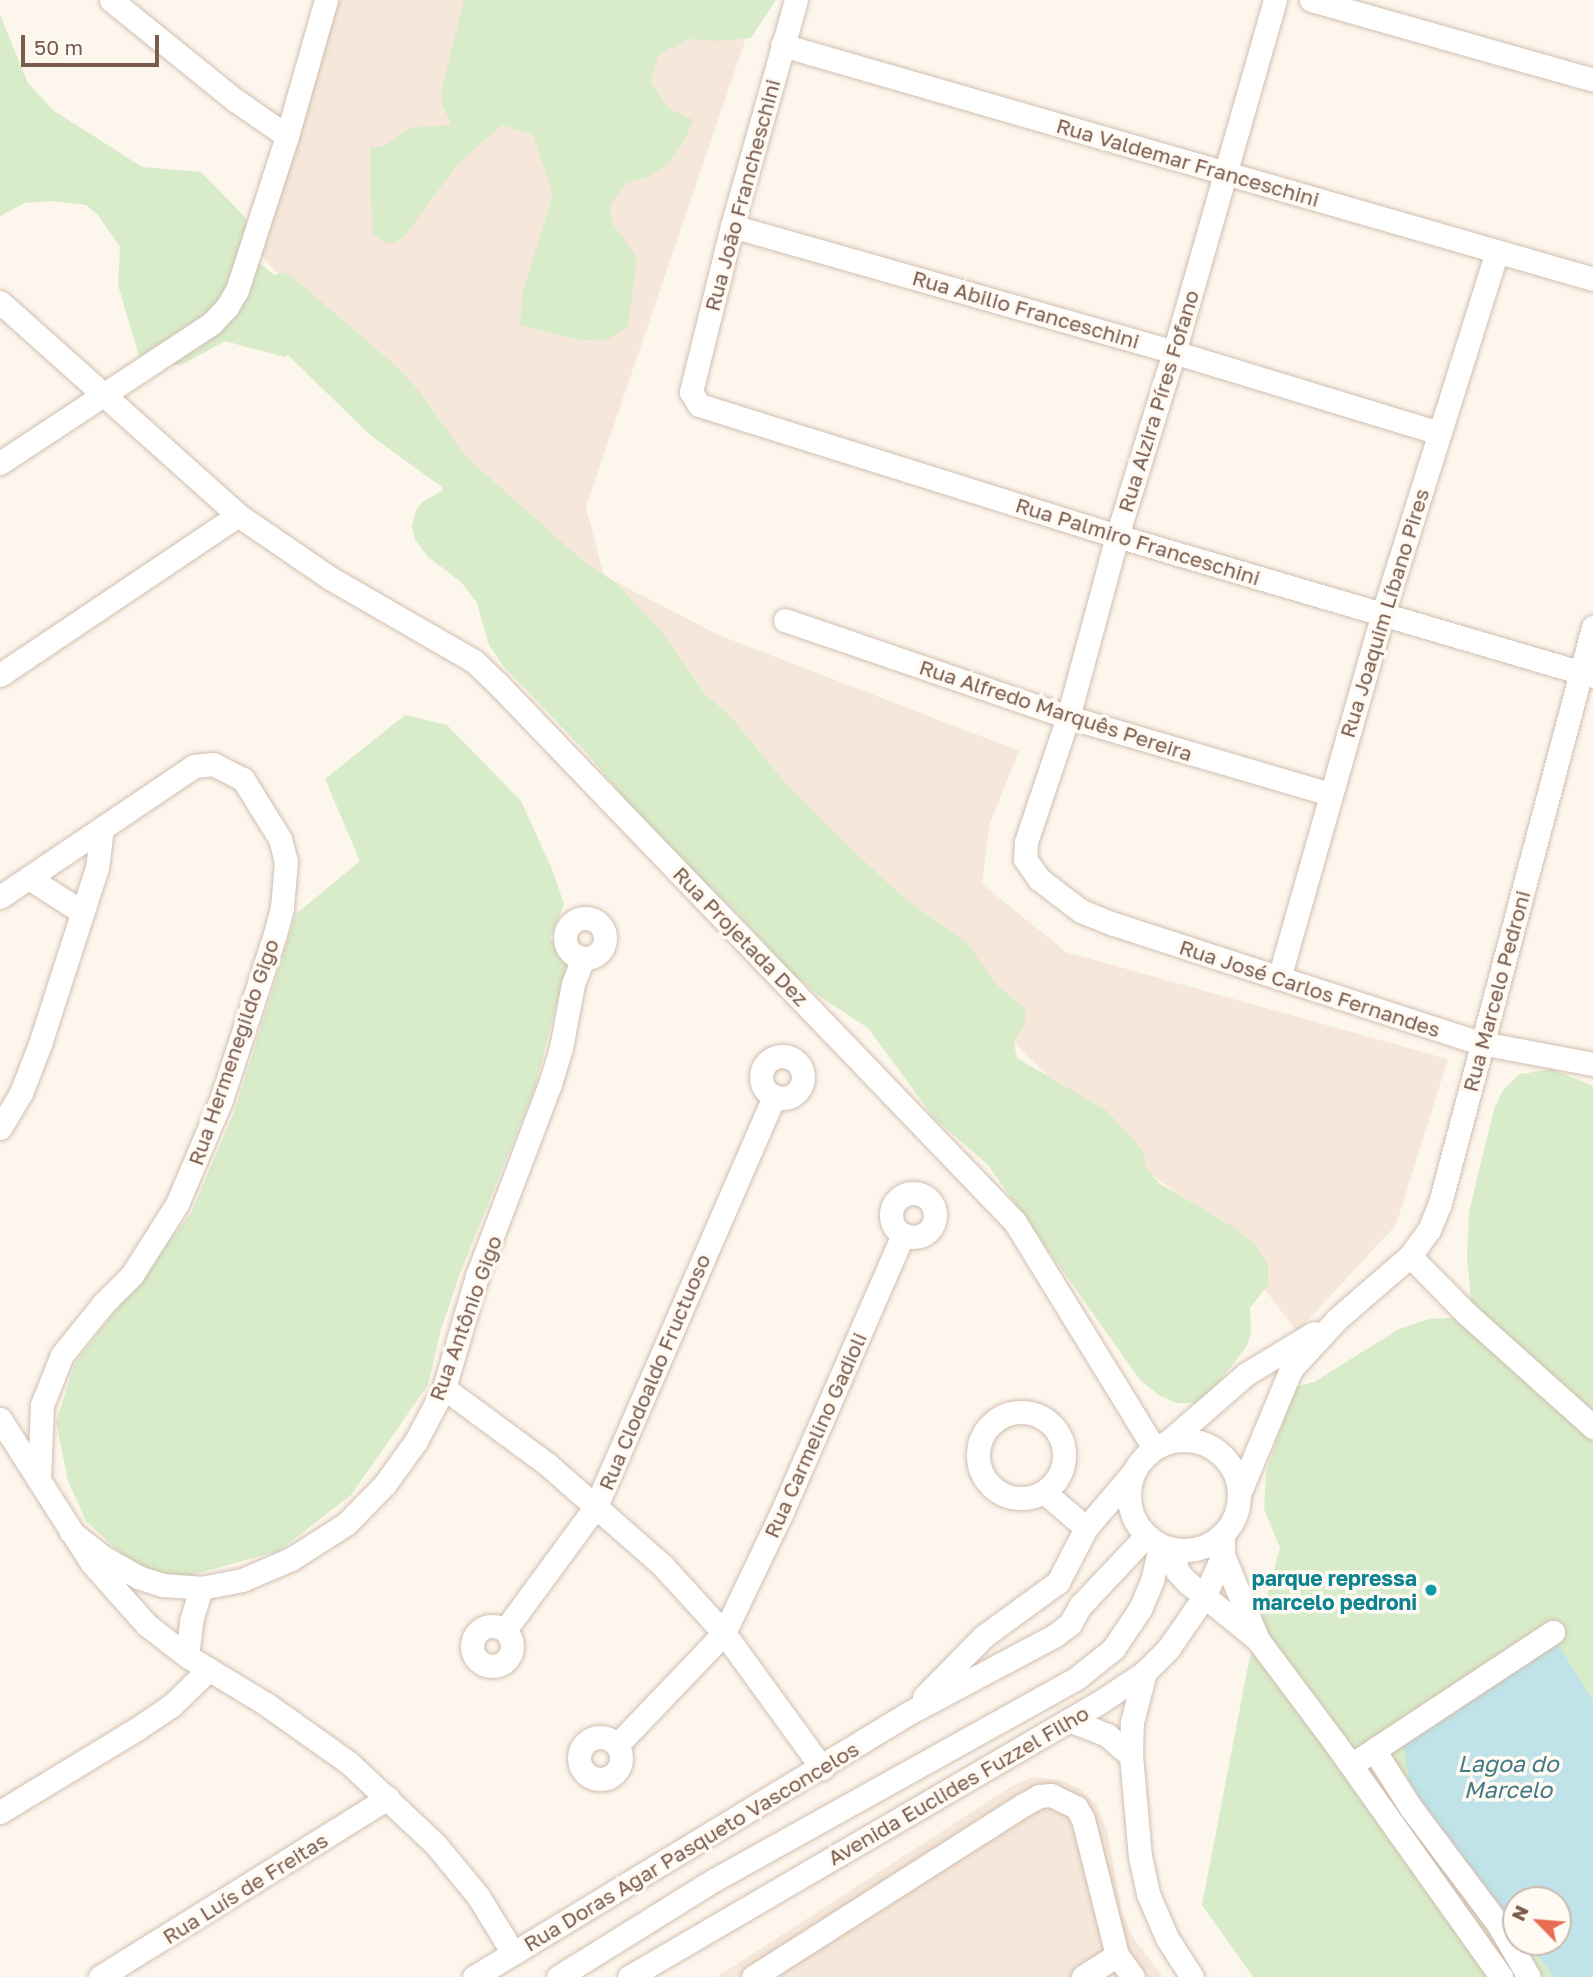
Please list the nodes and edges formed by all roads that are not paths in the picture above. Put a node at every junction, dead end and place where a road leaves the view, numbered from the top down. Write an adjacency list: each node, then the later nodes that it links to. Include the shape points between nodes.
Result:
1 (111, 0): 8 (street)
2 (326, 0): 8 (street)
3 (796, 0): 6 (street, Rua João Francheschini)
4 (1275, 0): 9 (street, Rua Alzira Píres Fofano)
5 (1311, 0): 7 (street)
6 (782, 45): 9 (street, Rua Valdemar Franceschini); 10 (street, Rua João Francheschini)
7 (1593, 80)
8 (287, 136): 16 (street, via 237,290 227,307 212,323)
9 (1227, 173): 11 (street, Rua Valdemar Franceschini); 14 (street, Rua Alzira Píres Fofano)
10 (732, 226): 14 (street, Rua Abilio Franceschini); 15 (street, Rua João Francheschini)
11 (1497, 252): 12 (street, Rua Valdemar Franceschini); 17 (street, Rua Joaquim Líbano Pires)
12 (1593, 279)
13 (0, 302): 16 (street, Rua Projetada Dez)
14 (1174, 352): 17 (street, Rua Abilio Franceschini); 20 (street, Rua Alzira Píres Fofano)
15 (691, 391): 20 (street, Rua Palmiro Franceschini, via 699,405)
16 (104, 394): 18 (street); 19 (street, Rua Projetada Dez)
17 (1439, 433): 21 (street, Rua Joaquim Líbano Pires)
18 (0, 463)
19 (238, 515): 24 (street); 45 (street, Rua Projetada Dez, via 330,578 456,649 496,682 1016,1222)
20 (1117, 536): 21 (street, Rua Palmiro Franceschini); 26 (street, Rua Alzira Píres Fofano)
21 (1383, 613): 25 (street, Rua Palmiro Franceschini); 27 (street, Rua Joaquim Líbano Pires)
22 (785, 620): 26 (street, Rua Alfredo Marquês Pereira)
23 (1593, 627): 25 (street, Rua Marcelo Pedroni)
24 (0, 675)
25 (1588, 675): 35 (street, Rua Marcelo Pedroni)
26 (1068, 717): 27 (street, Rua Alfredo Marquês Pereira); 30 (street, Rua Alzira Píres Fofano, via 1026,842 1025,859)
27 (1329, 794): 34 (street, Rua Joaquim Líbano Pires)
28 (102, 828): 29 (street); 32 (street, via 97,867); 47 (street, Rua Hermenegildo Gigo, via 184,771 213,764 243,779 280,839 286,861 282,908 221,1100 177,1204 132,1275 78,1333 52,1376 42,1405)
29 (29, 878): 31 (street); 32 (street)
30 (1039, 878): 34 (street, Rua José Carlos Fernandes, via 1081,911 1114,925)
31 (0, 897)
32 (82, 912): 38 (street, via 40,1044 21,1093)
33 (583, 958): 42 (street, Rua Antônio Gigo, via 550,1084 477,1276)
34 (1279, 978): 35 (street, Rua José Carlos Fernandes)
35 (1481, 1043): 36 (street, Rua José Carlos Fernandes); 40 (street, Rua Marcelo Pedroni, via 1440,1203 1429,1230)
36 (1593, 1064)
37 (774, 1096): 50 (street, Rua Clodoaldo Fructuoso)
38 (0, 1128)
39 (903, 1235): 60 (street, Rua Carmelino Gadioli)
40 (1410, 1256): 41 (street, Rua Marcelo Pedroni); 44 (street)
41 (1337, 1319): 45 (street, Rua Marcelo Pedroni, via 1246,1374); 49 (street, Rua Marcelo Pedroni, via 1291,1368)
42 (444, 1388): 50 (street); 56 (street, Rua Antônio Gigo, via 385,1484 346,1524 291,1559 242,1580)
43 (0, 1419): 47 (street, Rua Antônio Gigo)
44 (1593, 1427)
45 (1161, 1445): 46 (street, via 1141,1459); 49 (street, via 1186,1439 1217,1450 1237,1478)
46 (1132, 1474): 51 (street, Rua Doras Agar Pasqueto Vasconcelos); 53 (street, via 1129,1507 1136,1523)
47 (39, 1480): 52 (street, Rua Antônio Gigo)
48 (1044, 1492): 51 (street)
49 (1239, 1494): 54 (street)
50 (596, 1506): 59 (street, Rua Clodoaldo Fructuoso); 60 (street, via 663,1566)
51 (1086, 1528): 55 (street, Rua Doras Agar Pasqueto Vasconcelos)
52 (71, 1532): 56 (street, Rua Antônio Gigo, via 138,1577 162,1585); 62 (street, Rua Antônio Gigo, via 147,1625)
53 (1160, 1544): 54 (street, via 1194,1550); 57 (street, via 1177,1571); 58 (street, Rua Doras Agar Pasqueto Vasconcelos); 77 (street, Avenida Euclides Fuzzel Filho, via 1153,1581 1140,1609 1113,1649 1078,1677 714,1880)
54 (1223, 1544): 57 (street, Avenida Euclides Fuzzel Filho); 61 (street)
55 (1058, 1582): 58 (street); 65 (street, Rua Doras Agar Pasqueto Vasconcelos, via 984,1636)
56 (201, 1588): 62 (street)
57 (1204, 1597): 61 (street); 64 (street, Avenida Euclides Fuzzel Filho, via 1168,1649)
58 (1080, 1606): 65 (street, Rua Doras Agar Pasqueto Vasconcelos, via 1070,1623 1038,1646)
59 (505, 1630)
60 (724, 1633): 67 (street, Rua Carmelino Gadioli); 70 (street)
61 (1258, 1640): 69 (street)
62 (187, 1656): 63 (street, Rua Antônio Gigo)
63 (208, 1670): 71 (street, Rua Antônio Gigo, via 307,1732); 72 (street, via 171,1706)
64 (1145, 1672): 66 (street, Avenida Euclides Fuzzel Filho); 68 (street, via 1132,1722)
65 (907, 1714): 70 (street, Rua Doras Agar Pasqueto Vasconcelos)
66 (1069, 1720): 68 (street, via 1107,1735); 78 (street, Avenida Euclides Fuzzel Filho)
67 (617, 1745)
68 (1131, 1756): 82 (street, via 1140,1856 1149,1894 1167,1938)
69 (1350, 1765): 83 (street); 84 (street, via 1553,1632 1374,1750 1411,1808 1498,1924)
70 (822, 1768): 73 (street, Rua Doras Agar Pasqueto Vasconcelos)
71 (388, 1798): 73 (street, Rua Antônio Gigo, via 436,1845 478,1896); 75 (street, Rua Luís de Freitas)
72 (0, 1812)
73 (513, 1953): 76 (street, Rua Doras Agar Pasqueto Vasconcelos)
74 (1117, 1955): 79 (street, via 1083,1819 1076,1807 1051,1795 1023,1805); 80 (street); 81 (street)
75 (100, 1977)
76 (474, 1977)
77 (558, 1977)
78 (629, 1977)
79 (753, 1977)
80 (1083, 1977)
81 (1133, 1977)
82 (1192, 1977)
83 (1501, 1977)
84 (1529, 1977)

